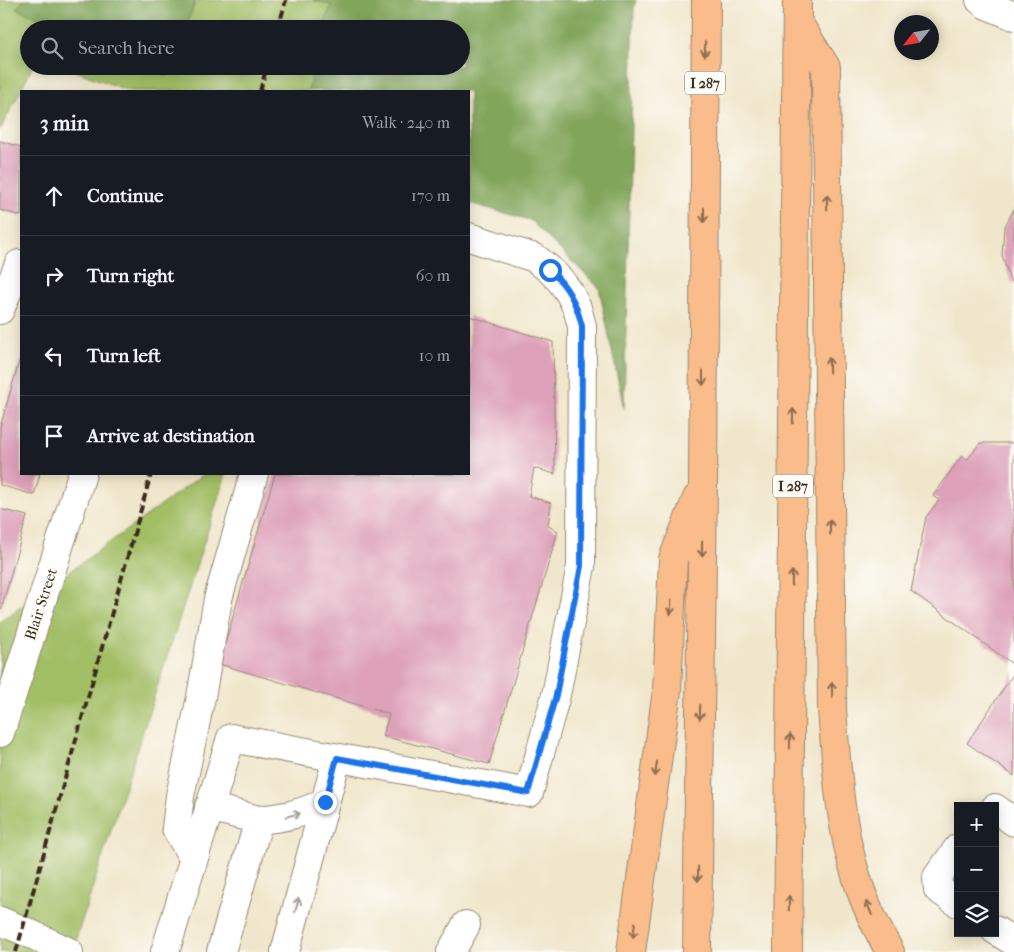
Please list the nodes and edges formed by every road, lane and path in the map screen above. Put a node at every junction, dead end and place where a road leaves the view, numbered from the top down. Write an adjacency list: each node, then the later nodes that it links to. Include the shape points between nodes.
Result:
1 (706, 0): 10 (highway, I 287, one-way to 10)
2 (980, 0): 4 (street)
3 (797, 10): 32 (highway, I 287, one-way to 3); 33 (highway, one-way to 3, via 857,879 838,788 832,710 826,67)
4 (1014, 16)
5 (470, 237): 12 (street, via 535,258 569,292 582,326 581,566 556,695 528,793)
6 (20, 264): 7 (street)
7 (0, 310)
8 (82, 475): 11 (street, Blair Street)
9 (254, 475): 19 (street, via 218,600 180,796 176,828)
10 (703, 483): 30 (highway, one-way to 30, via 673,559 667,690); 31 (highway, I 287, one-way to 31)
11 (0, 733)
12 (337, 758): 13 (street); 14 (street, via 231,738)
13 (325, 802): 16 (street, one-way to 13, via 297,814); 28 (street, one-way to 13)
14 (209, 807): 16 (street); 19 (street)
15 (999, 811): 17 (street)
16 (259, 820): 27 (street)
17 (1014, 822)
18 (954, 854): 20 (street, via 937,878 938,888)
19 (193, 858): 26 (street)
20 (954, 900)
21 (0, 921): 25 (street)
22 (466, 926): 29 (street)
23 (999, 933): 24 (street)
24 (1014, 942)
25 (69, 952)
26 (164, 952)
27 (221, 952)
28 (285, 952)
29 (451, 952)
30 (631, 952)
31 (697, 952)
32 (788, 952)
33 (890, 952)

